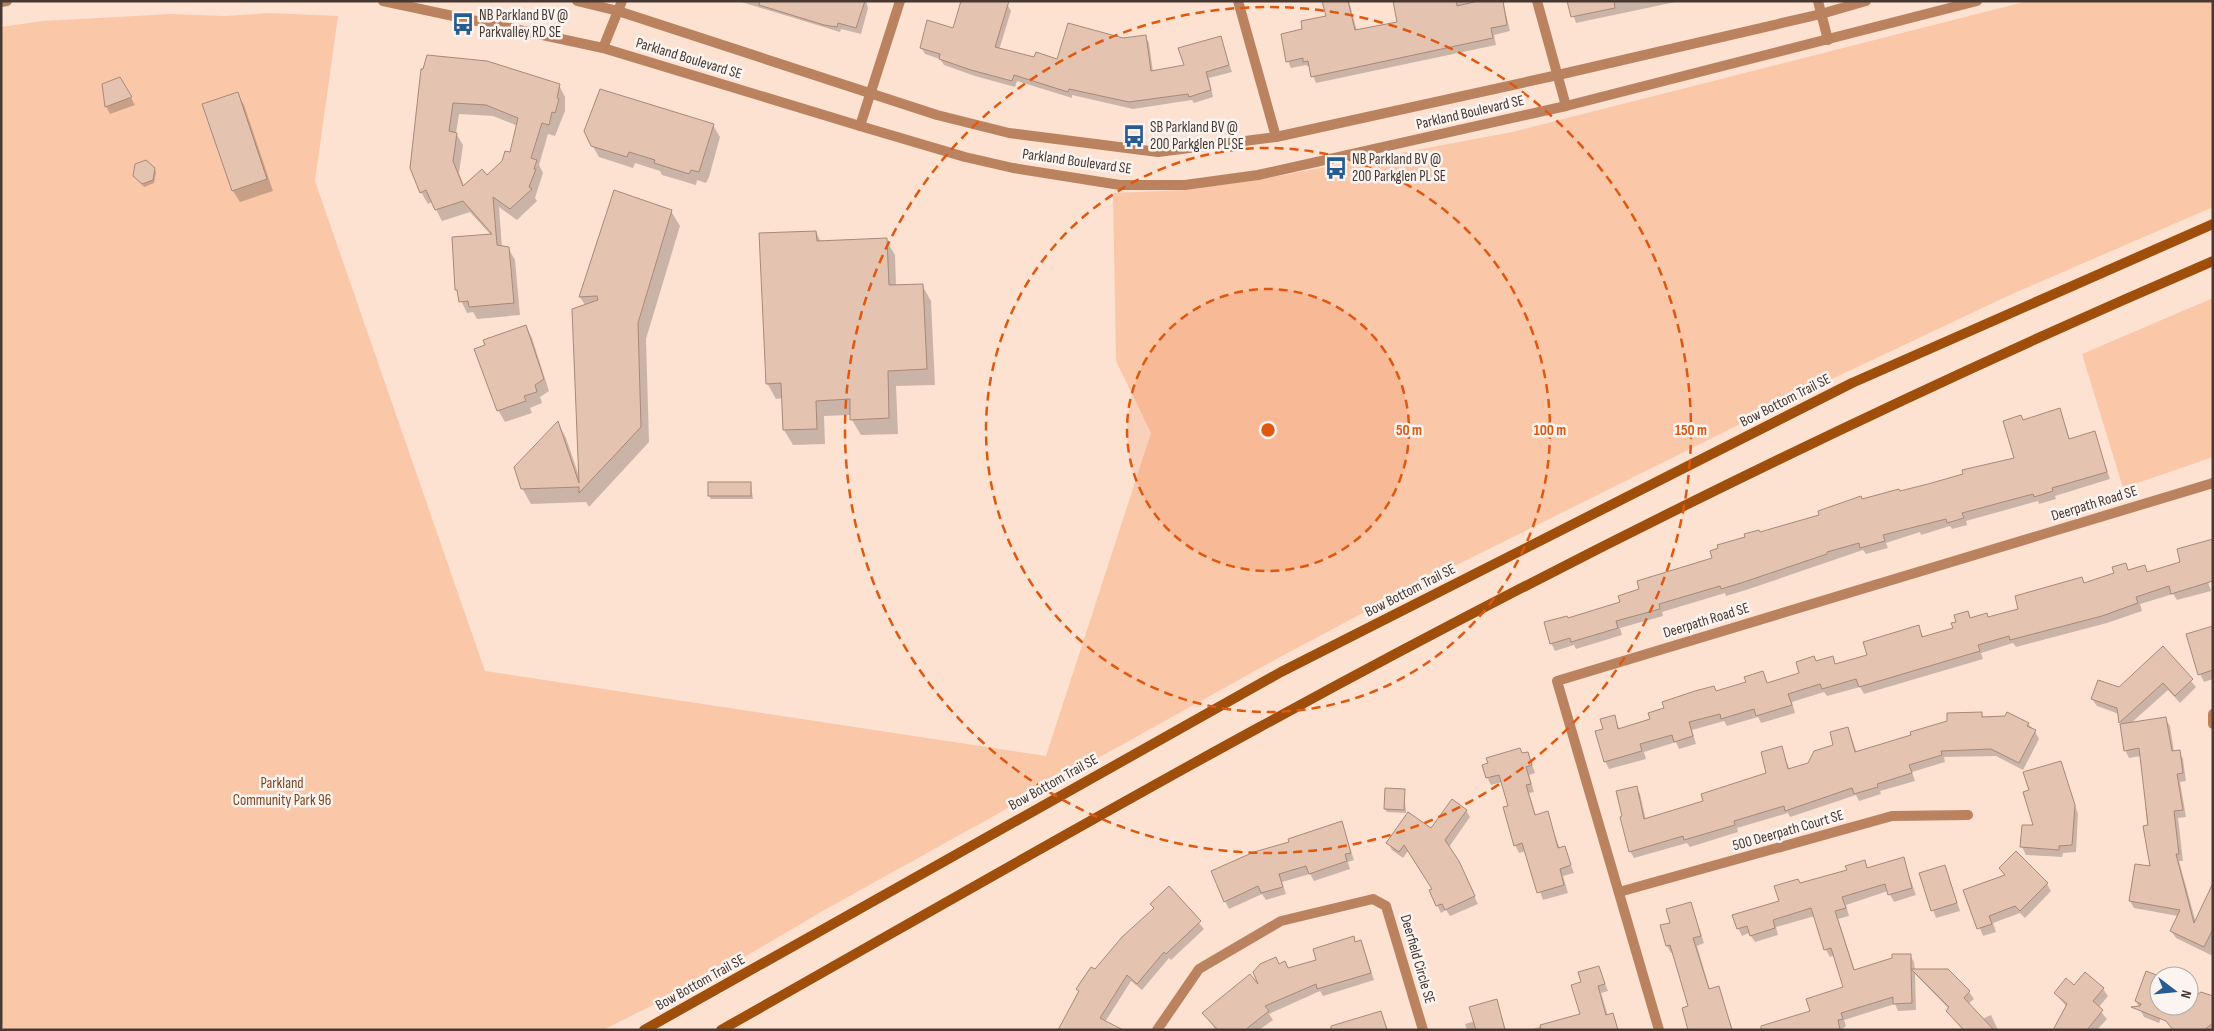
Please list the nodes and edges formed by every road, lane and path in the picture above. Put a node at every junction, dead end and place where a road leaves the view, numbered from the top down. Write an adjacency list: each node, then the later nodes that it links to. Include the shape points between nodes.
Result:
1 (7, 1): 10 (street)
2 (383, 1): 14 (street, Parkland Boulevard SE)
3 (577, 1): 11 (street, Parkland Boulevard SE)
4 (900, 1): 16 (street)
5 (1238, 1): 19 (street)
6 (1537, 1): 15 (street)
7 (1818, 1): 12 (street)
8 (1866, 1): 12 (street, Parkland Boulevard SE)
9 (1977, 1): 13 (street, Parkland Boulevard SE)
10 (1, 2)
11 (620, 6): 14 (street); 16 (street, Parkland Boulevard SE)
12 (1821, 14): 13 (street); 15 (street, Parkland Boulevard SE)
13 (1828, 40): 17 (street, Parkland Boulevard SE)
14 (603, 48): 18 (street, Parkland Boulevard SE)
15 (1558, 75): 17 (street); 19 (street, Parkland Boulevard SE)
16 (869, 93): 18 (street); 19 (street, Parkland Boulevard SE, via 1009,133 1158,152)
17 (1566, 106): 18 (street, Parkland Boulevard SE, via 1258,175 1186,185 1120,184 1054,176 964,157)
18 (860, 126)
19 (1276, 137)
20 (2213, 224): 27 (main road, Bow Bottom Trail SE, via 1852,383 1289,668)
21 (2213, 261): 28 (main road, via 1838,429 1540,578 1257,728)
22 (2213, 483): 26 (street, Deerpath Road SE, via 1557,681)
23 (2213, 714): 24 (street)
24 (2213, 724)
25 (1968, 815): 26 (street, 500 Deerpath Court SE, via 1892,816)
26 (1619, 892): 31 (street, Deerpath Road SE)
27 (644, 1030)
28 (721, 1030)
29 (1156, 1030): 30 (street, Deerfield Circle SE, via 1199,969 1281,921 1373,898 1386,906)
30 (1423, 1030)
31 (1659, 1030)

